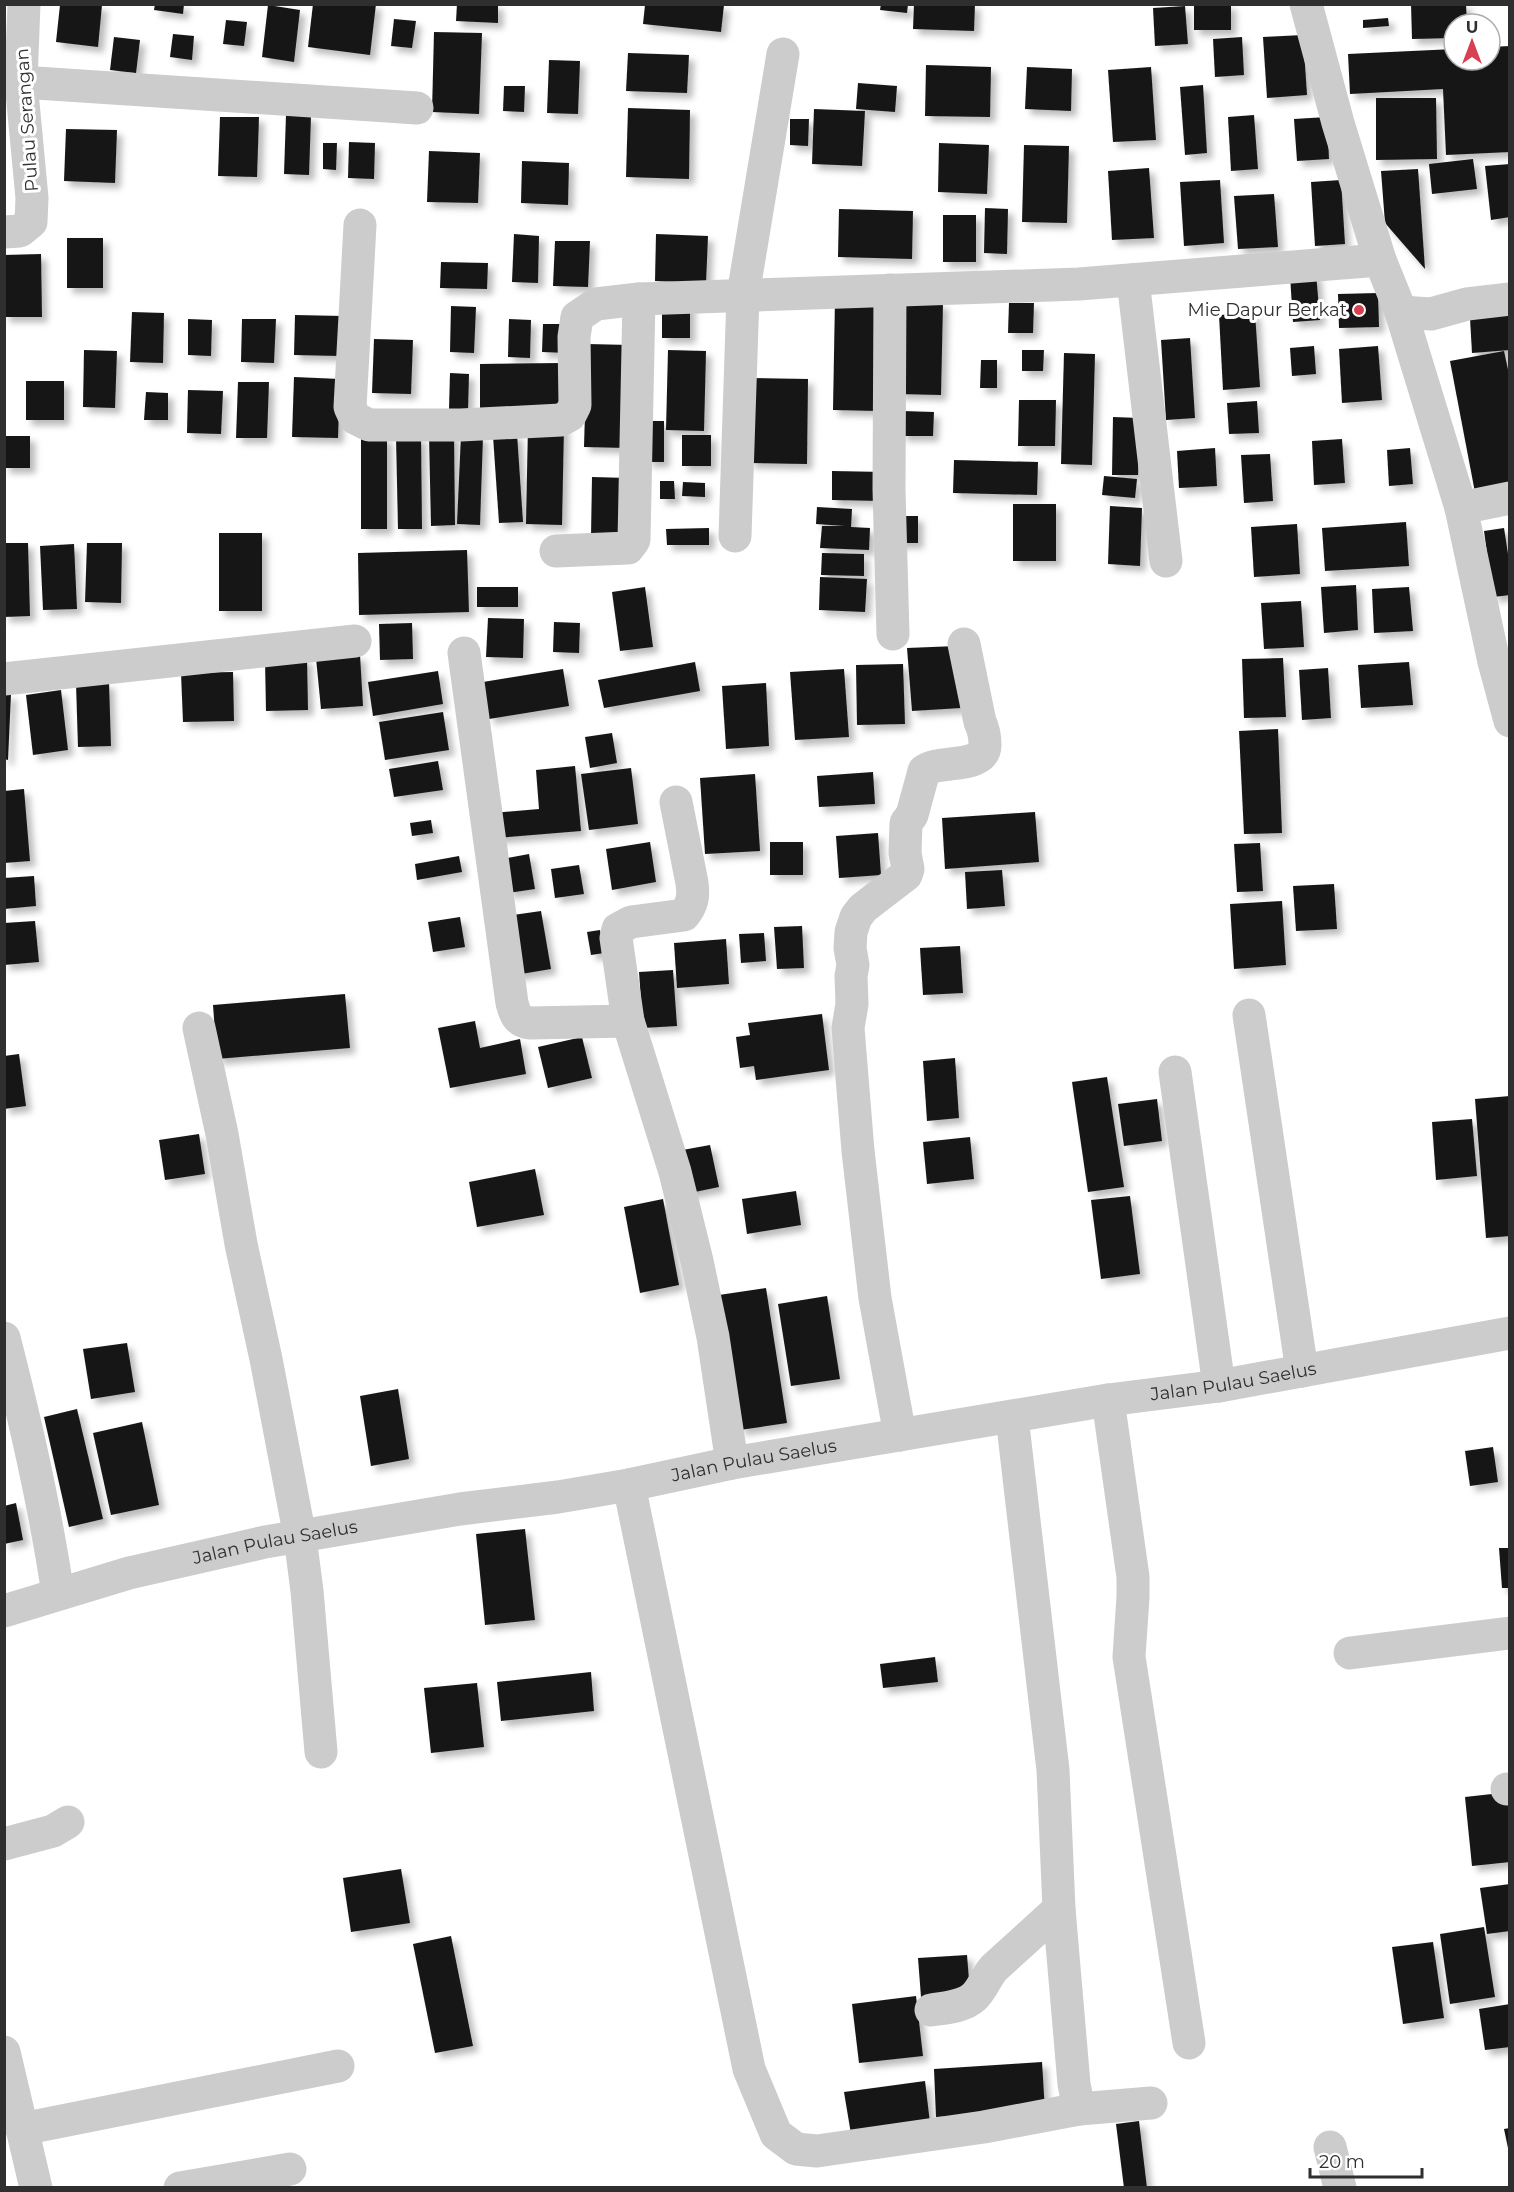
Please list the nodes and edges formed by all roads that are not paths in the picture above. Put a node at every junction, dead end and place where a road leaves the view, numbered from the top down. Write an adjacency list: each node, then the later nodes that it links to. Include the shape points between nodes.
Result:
1 (24, 4): 4 (street, Pulau Serangan)
2 (1306, 4): 8 (street)
3 (783, 54): 11 (street)
4 (21, 82): 5 (street); 7 (street, Pulau Serangan, via 31,222)
5 (417, 108)
6 (360, 225): 12 (street, via 350,406 355,418 369,425 561,420 570,415 575,405 577,317 596,304)
7 (12, 231)
8 (1380, 260): 9 (street); 14 (street)
9 (1133, 280): 10 (street); 19 (street)
10 (890, 290): 11 (street); 20 (street)
11 (743, 295): 12 (street); 17 (street)
12 (639, 299): 18 (street, via 634,540 628,548)
13 (1509, 299): 14 (street, via 1467,304 1431,314)
14 (1401, 312): 16 (street)
15 (1509, 498): 16 (street)
16 (1461, 508): 24 (street)
17 (735, 536)
18 (556, 551)
19 (1166, 561)
20 (893, 634)
21 (355, 641): 25 (street)
22 (964, 644): 38 (street, via 984,729 985,750 974,761 931,766 924,771 912,815 906,823 906,875 863,908 851,932 852,1004 848,1028 858,1151 875,1298)
23 (464, 653): 29 (street, via 516,1016 530,1023)
24 (1502, 661): 26 (street)
25 (4, 679)
26 (1509, 721)
27 (676, 802): 29 (street, via 693,896 684,915 631,922 618,929)
28 (1249, 1015): 34 (street)
29 (628, 1021): 39 (street, via 675,1172 697,1261)
30 (199, 1028): 41 (street)
31 (1175, 1072): 35 (street)
32 (1509, 1333): 34 (street, Jalan Pulau Saelus)
33 (4, 1338): 42 (street, via 45,1510)
34 (1302, 1371): 35 (street, Jalan Pulau Saelus)
35 (1219, 1386): 36 (street, Jalan Pulau Saelus)
36 (1108, 1400): 37 (street, Jalan Pulau Saelus); 51 (street, via 1133,1577 1129,1657)
37 (1012, 1417): 38 (street, Jalan Pulau Saelus); 49 (street, via 1053,1770)
38 (900, 1435): 39 (street, Jalan Pulau Saelus)
39 (732, 1463): 40 (street, Jalan Pulau Saelus)
40 (629, 1485): 41 (street, Jalan Pulau Saelus); 55 (street, via 749,2069 776,2134 796,2149 817,2151)
41 (300, 1537): 42 (street, Jalan Pulau Saelus, via 190,1558); 46 (street)
42 (58, 1594): 43 (street, Jalan Pulau Saelus)
43 (4, 1611)
44 (1509, 1633): 45 (street)
45 (1350, 1653)
46 (321, 1752)
47 (68, 1822): 48 (street, via 53,1831)
48 (4, 1844)
49 (1059, 1909): 50 (street, via 994,1968 976,1996 965,2004); 55 (street)
50 (931, 2010)
51 (1189, 2043)
52 (338, 2066): 56 (street)
53 (7, 2070): 56 (street)
54 (1151, 2103): 55 (street)
55 (1079, 2109)
56 (22, 2129): 59 (street)
57 (1330, 2147): 61 (street)
58 (290, 2169): 60 (street)
59 (36, 2187)
60 (180, 2187)
61 (1340, 2187)

